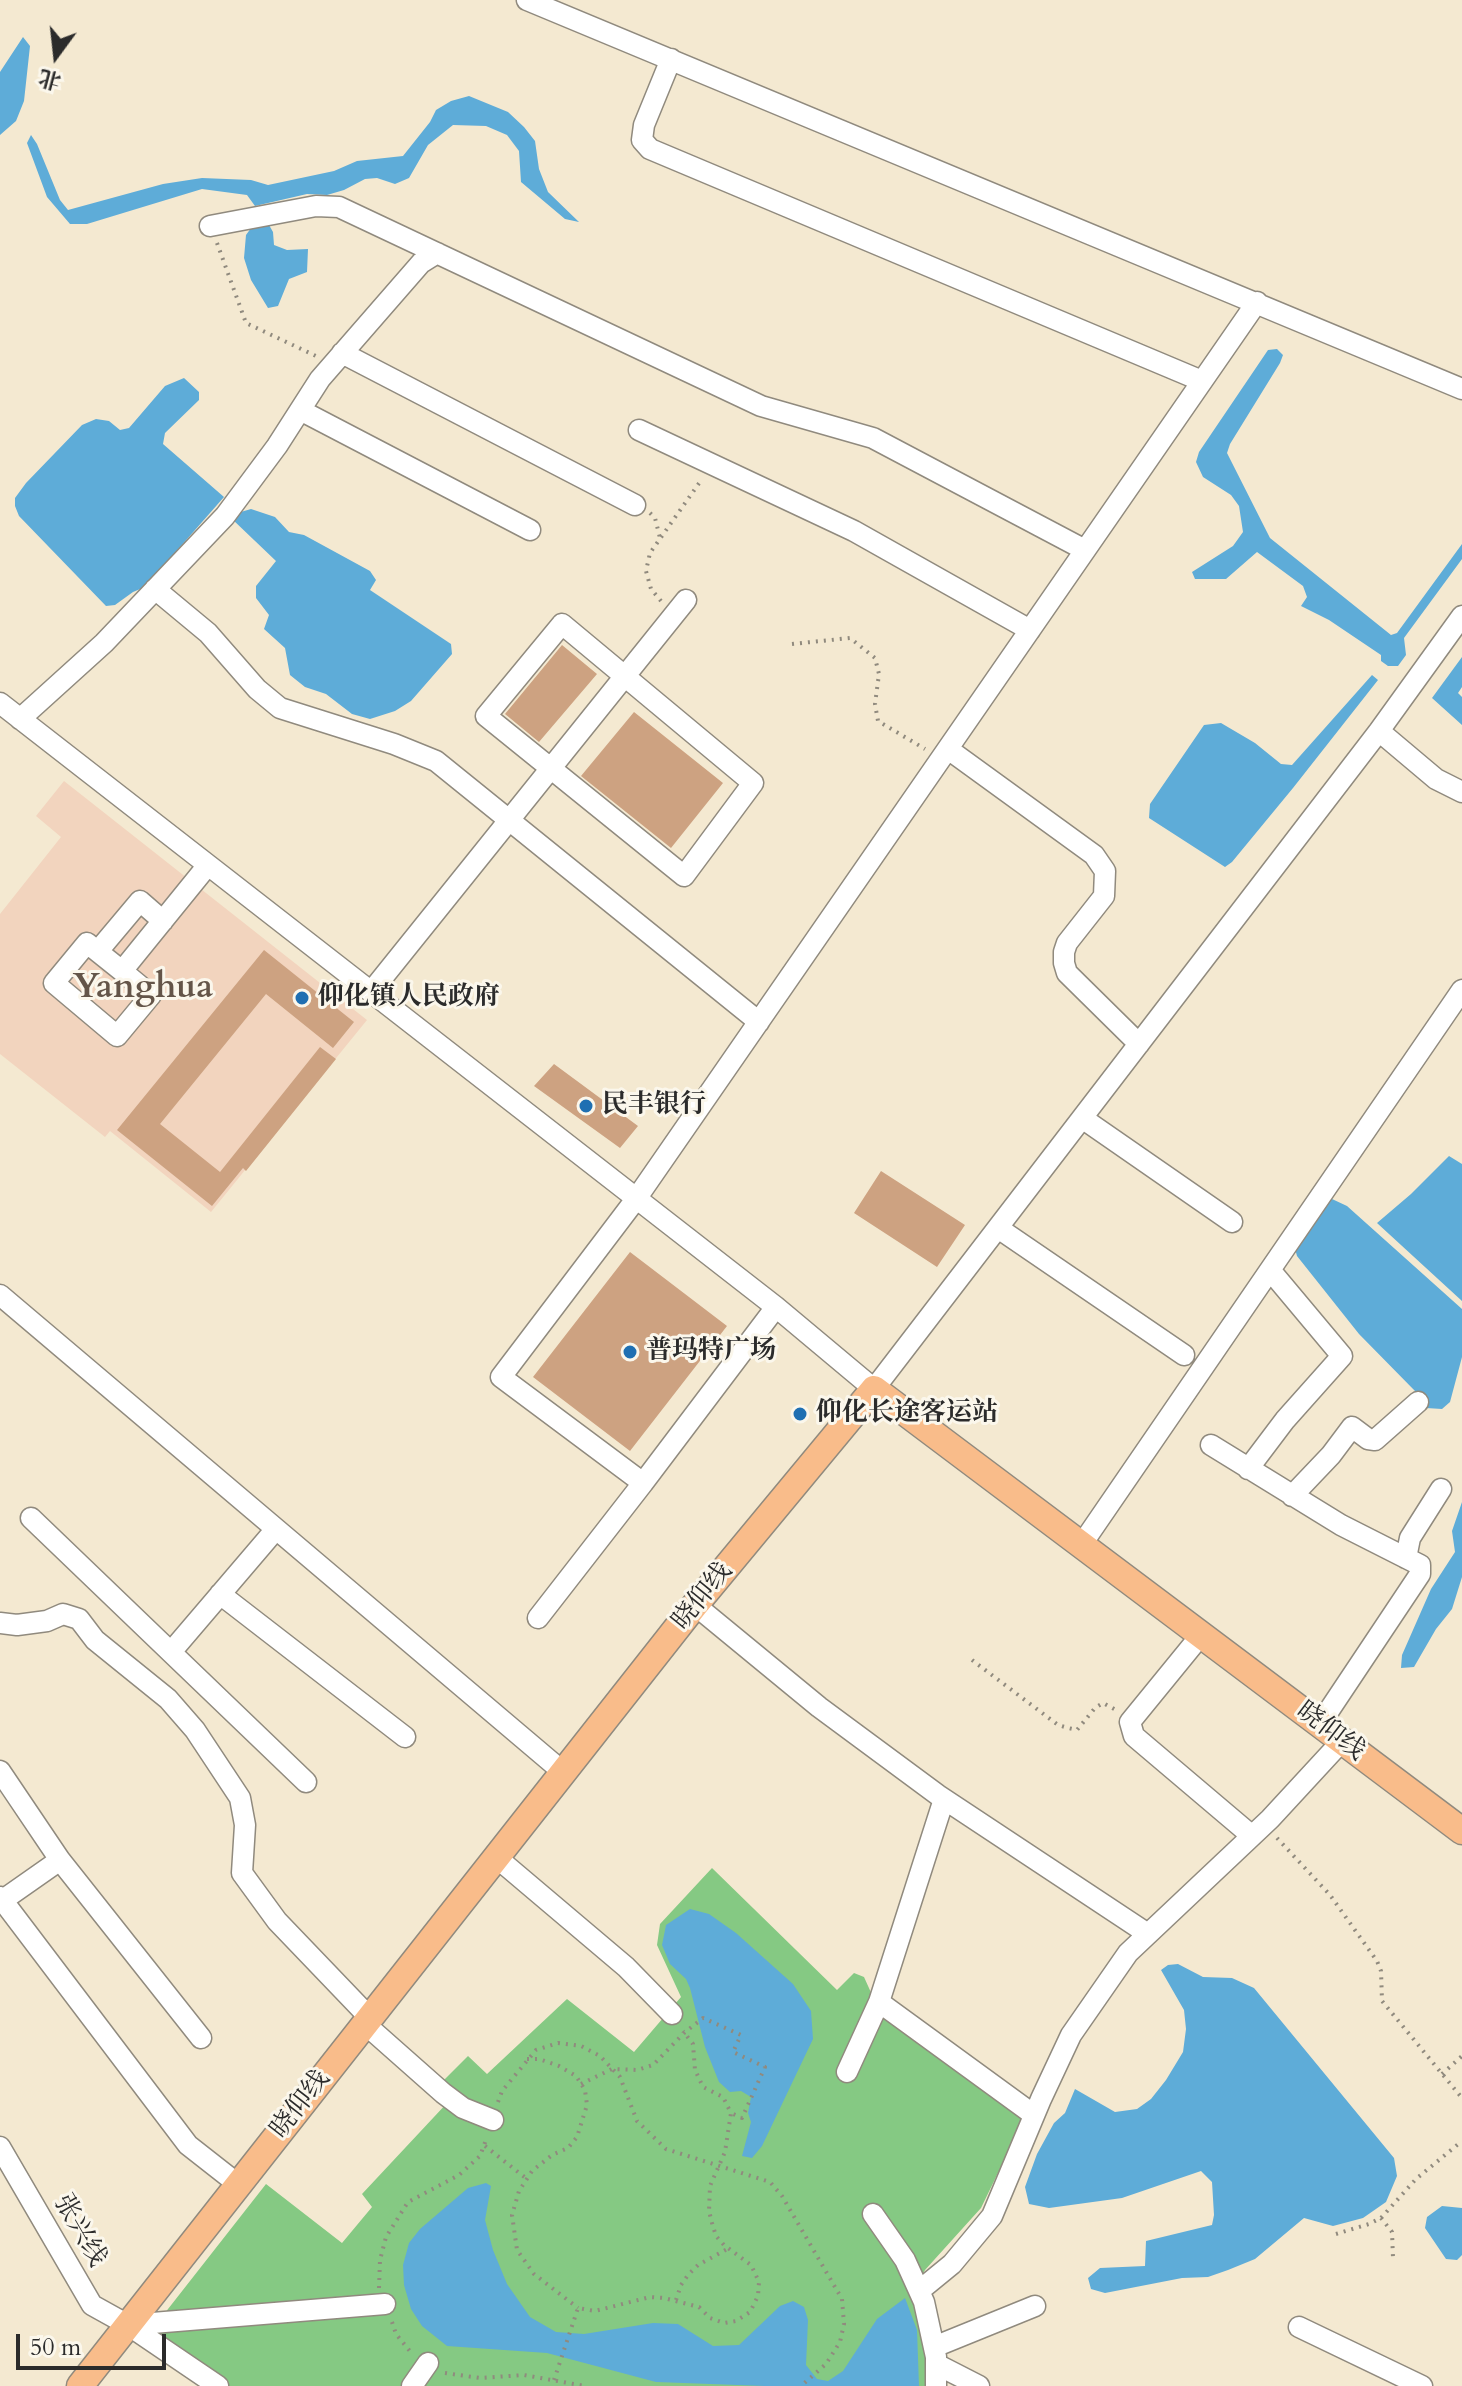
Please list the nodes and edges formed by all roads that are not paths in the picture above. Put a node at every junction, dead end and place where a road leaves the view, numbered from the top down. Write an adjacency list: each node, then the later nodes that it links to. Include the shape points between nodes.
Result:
1 (527, 0): 2 (street)
2 (671, 59): 5 (street); 7 (street, via 644,125 642,140 650,149)
3 (210, 226): 4 (street, via 316,206 339,207)
4 (437, 253): 6 (street, via 421,263); 13 (street, via 761,406 873,438)
5 (1257, 302): 7 (street); 8 (street)
6 (338, 359): 9 (street); 11 (street)
7 (1202, 381): 13 (street)
8 (1462, 389)
9 (300, 410): 12 (street); 14 (street, via 225,516)
10 (639, 430): 17 (street, via 854,531)
11 (635, 505)
12 (530, 530)
13 (1085, 550): 17 (street)
14 (155, 589): 20 (street); 25 (street, via 208,633 280,708 436,761)
15 (680, 608): 18 (street)
16 (1462, 616): 21 (street)
17 (1030, 630): 22 (street)
18 (625, 676): 23 (street); 23 (street, via 562,624 486,716); 23 (street, via 753,783 684,876)
19 (0, 703): 20 (street)
20 (20, 719): 26 (street)
21 (1379, 731): 24 (street, via 1436,779); 33 (street)
22 (944, 754): 32 (street); 33 (street, via 1094,855 1105,871 1104,896 1067,943 1064,963 1067,973)
23 (550, 768): 25 (street)
24 (1462, 792)
25 (508, 821): 31 (street); 32 (street)
26 (208, 865): 27 (street); 31 (street)
27 (163, 921): 28 (street, via 140,901); 29 (street)
28 (98, 951): 29 (street); 29 (street, via 87,943 54,983 117,1036 151,995)
29 (122, 971)
30 (1462, 990): 38 (street)
31 (371, 992): 35 (street)
32 (759, 1022): 35 (street)
33 (1139, 1044): 34 (street)
34 (1082, 1118): 36 (street); 37 (street)
35 (636, 1199): 40 (street); 46 (street, via 501,1377)
36 (1232, 1222)
37 (998, 1228): 41 (street); 42 (street)
38 (1270, 1270): 45 (street, via 1342,1356); 51 (street)
39 (0, 1295): 50 (street)
40 (776, 1307): 42 (street); 46 (street)
41 (1184, 1355)
42 (874, 1389): 51 (main road, 晓仰线); 54 (main road, 晓仰线)
43 (1418, 1402): 48 (street, via 1375,1440 1352,1427)
44 (1211, 1445): 45 (street)
45 (1248, 1469): 48 (street)
46 (643, 1483): 55 (street)
47 (1441, 1489): 52 (street, via 1410,1538)
48 (1292, 1496): 52 (street)
49 (31, 1518): 58 (street)
50 (276, 1529): 53 (street); 63 (street)
51 (1082, 1544): 57 (main road, 晓仰线)
52 (1406, 1558): 59 (street, via 1420,1565 1420,1574)
53 (220, 1594): 58 (street); 60 (street)
54 (695, 1605): 63 (main road, 晓仰线); 65 (street, via 819,1707)
55 (538, 1618)
56 (0, 1623): 74 (street, via 47,1621 63,1614 79,1619 95,1640 168,1699 240,1798 245,1825 242,1873 277,1921)
57 (1201, 1635): 59 (main road, 晓仰线); 66 (street, via 1130,1722 1134,1736)
58 (171, 1652): 64 (street)
59 (1320, 1724): 61 (main road, 晓仰线)
60 (405, 1737)
61 (1342, 1741): 66 (street); 67 (main road, 晓仰线)
62 (0, 1771): 69 (street)
63 (563, 1772): 68 (main road, 晓仰线)
64 (306, 1782)
65 (944, 1799): 71 (street); 72 (street)
66 (1258, 1830): 71 (street)
67 (1462, 1831)
68 (496, 1857): 73 (street, via 626,1967); 74 (main road, 晓仰线)
69 (60, 1860): 70 (street); 75 (street)
70 (1, 1900): 80 (street, via 188,2145)
71 (1148, 1934): 77 (street, via 1128,1953 1071,2035)
72 (879, 2002): 76 (street); 77 (street)
73 (672, 2014)
74 (368, 2021): 78 (street, via 443,2093); 80 (main road, 晓仰线)
75 (201, 2038)
76 (847, 2072)
77 (1034, 2115): 82 (street, via 992,2216 952,2264)
78 (493, 2120)
79 (0, 2148): 85 (street, 张兴线, via 92,2305)
80 (239, 2185): 85 (main road, 晓仰线)
81 (873, 2214): 82 (street)
82 (919, 2291): 87 (street)
83 (385, 2304): 85 (street)
84 (1035, 2306): 87 (street)
85 (128, 2325): 89 (main road, 晓仰线); 90 (street, 张兴线)
86 (1299, 2327): 94 (street)
87 (935, 2356): 92 (street); 93 (street)
88 (428, 2363): 91 (street)
89 (80, 2386)
90 (218, 2386)
91 (412, 2386)
92 (936, 2386)
93 (979, 2386)
94 (1422, 2386)

